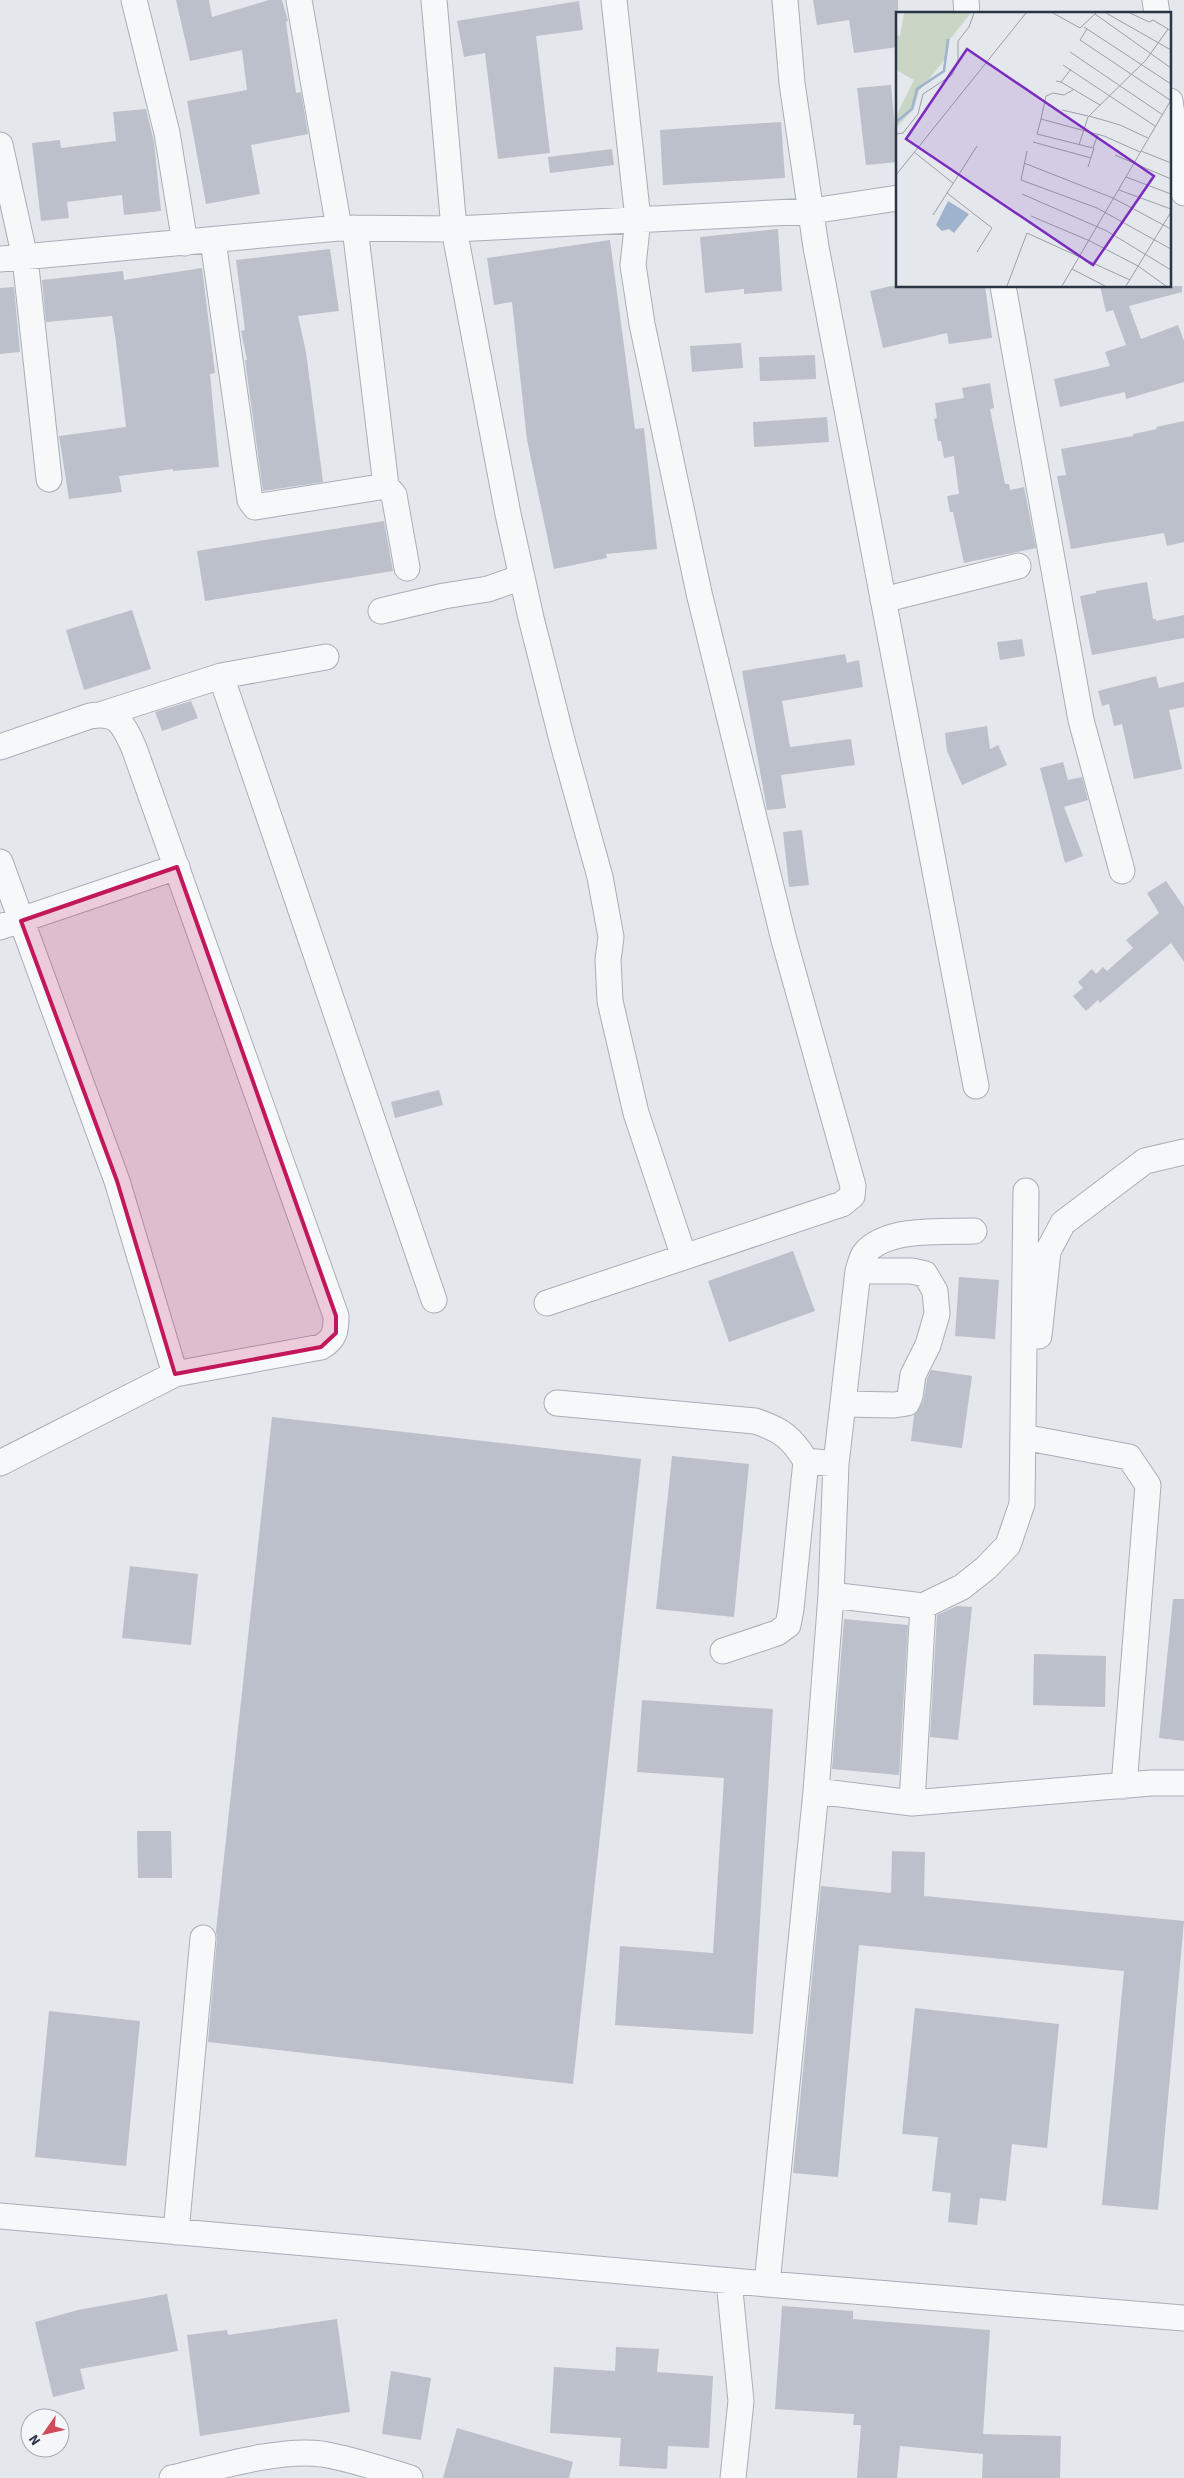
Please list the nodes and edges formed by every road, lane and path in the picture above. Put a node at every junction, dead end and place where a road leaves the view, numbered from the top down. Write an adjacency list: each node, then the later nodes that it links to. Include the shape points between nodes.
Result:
1 (134, 0): 15 (street, via 167,133)
2 (299, 0): 12 (street)
3 (434, 0): 13 (street)
4 (614, 0): 11 (street)
5 (785, 0): 10 (street, via 792,83)
6 (1172, 117): 8 (street)
7 (0, 144): 16 (street)
8 (1180, 180)
9 (896, 198): 10 (street)
10 (812, 211): 11 (street); 24 (street, via 816,247)
11 (638, 219): 13 (street); 38 (street, via 633,265 642,324 699,593 784,940 853,1186 852,1196 842,1204)
12 (347, 228): 13 (street); 14 (street); 20 (street)
13 (454, 229): 23 (street)
14 (213, 241): 15 (street); 20 (street, via 250,500 255,507)
15 (185, 243): 16 (street)
16 (25, 258): 17 (street); 19 (street)
17 (0, 260)
18 (1003, 288): 32 (street, via 1081,720)
19 (49, 479)
20 (386, 486): 22 (street, via 394,495)
21 (1018, 566): 24 (street)
22 (407, 568)
23 (522, 576): 25 (street, via 488,590 444,596); 38 (street, via 600,877 611,937 608,960 610,1001 636,1113)
24 (883, 600): 34 (street)
25 (381, 611)
26 (326, 656): 27 (street)
27 (221, 676): 28 (street); 40 (street)
28 (103, 714): 29 (street); 31 (street, via 116,718 129,736)
29 (0, 747)
30 (0, 862): 33 (street)
31 (177, 867): 33 (street); 42 (street, via 336,1316 336,1333 321,1347)
32 (1122, 871)
33 (10, 924): 42 (street, via 117,1181)
34 (976, 1086)
35 (1184, 1152): 45 (street, via 1145,1161 1063,1223 1048,1252 1039,1324)
36 (1026, 1191): 45 (street)
37 (974, 1231): 39 (street, via 887,1237 864,1253)
38 (684, 1257): 41 (street)
39 (858, 1271): 44 (street); 44 (street, via 924,1274 936,1291 937,1314 928,1345 913,1375 907,1403)
40 (434, 1300)
41 (547, 1303)
42 (176, 1374): 47 (street)
43 (557, 1404): 46 (street, via 755,1421 780,1429 796,1444)
44 (845, 1404): 48 (street)
45 (1032, 1439): 50 (street, via 1022,1504 1008,1545 962,1587); 53 (street, via 1130,1457 1148,1485)
46 (806, 1461): 48 (street); 51 (street, via 788,1625 777,1633)
47 (0, 1463)
48 (836, 1464): 49 (street)
49 (831, 1595): 50 (street); 54 (street)
50 (923, 1606): 55 (street)
51 (723, 1651)
52 (1184, 1783): 53 (street)
53 (1124, 1786): 55 (street)
54 (816, 1791): 55 (street); 60 (street)
55 (912, 1803)
56 (203, 1938): 58 (street)
57 (0, 2216): 58 (street)
58 (176, 2232): 59 (street)
59 (729, 2281): 60 (street); 64 (street, via 741,2401)
60 (767, 2284): 61 (street)
61 (1184, 2318)
62 (172, 2478): 63 (street, via 278,2455 320,2454)
63 (410, 2478)
64 (733, 2478)

